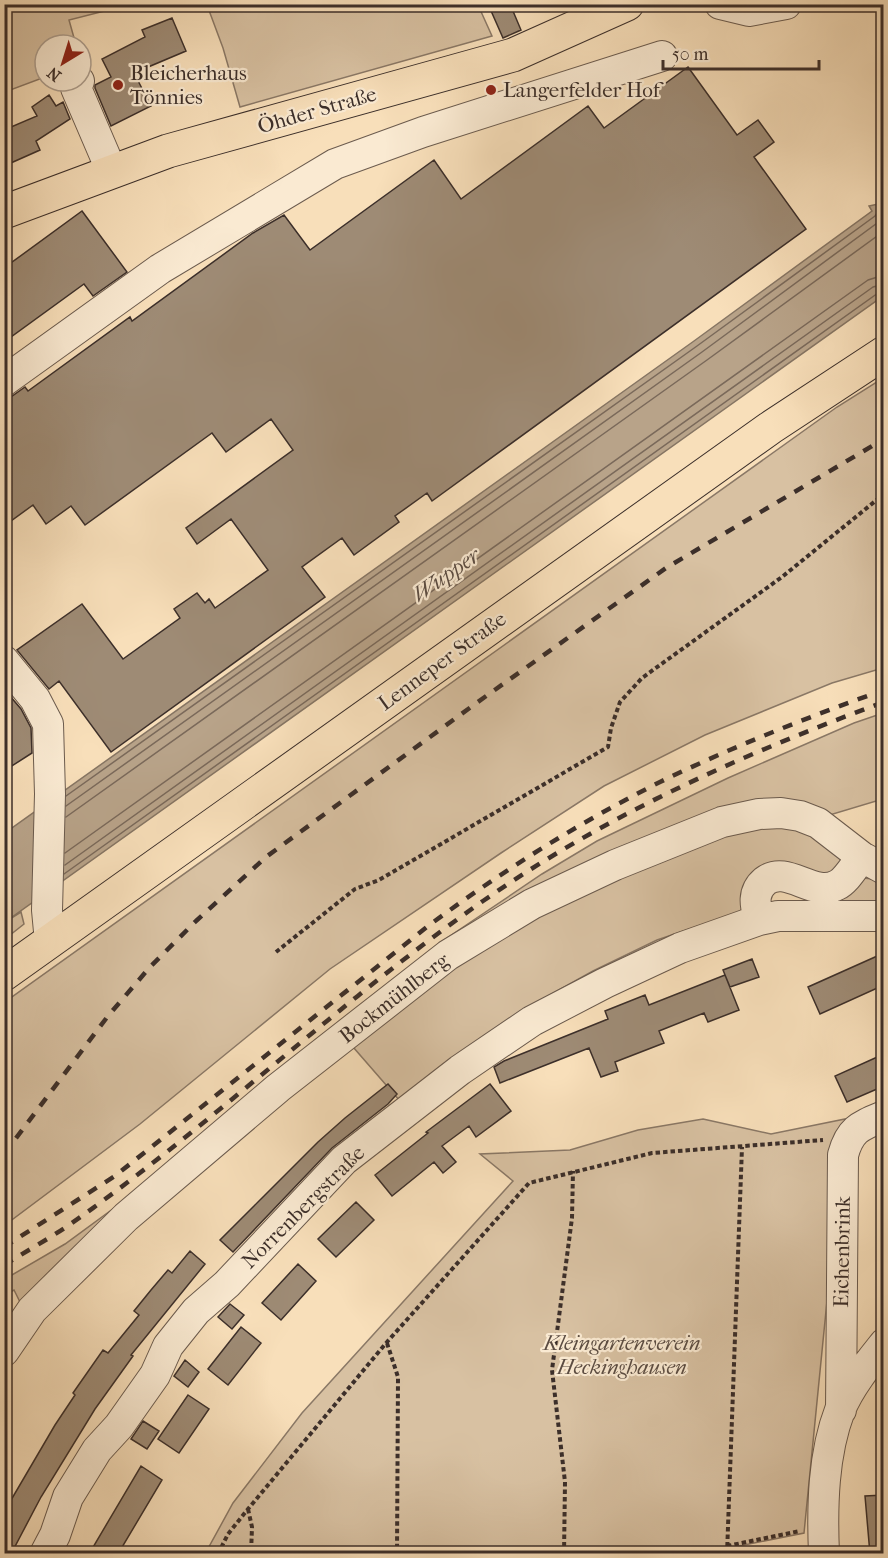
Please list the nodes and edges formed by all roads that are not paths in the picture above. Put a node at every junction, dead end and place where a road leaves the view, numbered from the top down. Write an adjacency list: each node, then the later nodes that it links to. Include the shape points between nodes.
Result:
1 (627, 4): 6 (main road, Öhder Straße, via 513,55 168,152)
2 (720, 4): 3 (street, via 748,11)
3 (786, 4)
4 (662, 56): 9 (street, via 335,164 160,269)
5 (78, 93): 6 (street)
6 (112, 172): 7 (main road, Öhder Straße)
7 (4, 212)
8 (884, 353): 14 (main road, Lenneper Straße, via 770,428)
9 (4, 381)
10 (4, 660): 14 (street, via 48,724)
11 (873, 863): 13 (street, Bockmühlberg, via 828,888 780,875 771,877 756,892); 18 (street, Bockmühlberg, via 818,823 781,813 759,814 722,822 531,904 448,955 278,1088 126,1217 32,1310)
12 (884, 916): 13 (street, Norrenbergstraße, via 800,915)
13 (759, 920): 21 (street, Norrenbergstraße, via 680,948 532,1021 460,1070 344,1160 227,1284 196,1311 168,1346 155,1376 97,1450 68,1497)
14 (50, 942): 15 (main road, Lenneper Straße)
15 (4, 974)
16 (884, 1116): 19 (street, Eichenbrink, via 854,1130 847,1138 843,1155)
17 (884, 1344): 19 (street, via 866,1366)
18 (4, 1351)
19 (841, 1410): 20 (street, via 825,1482)
20 (823, 1540)
21 (45, 1554)

